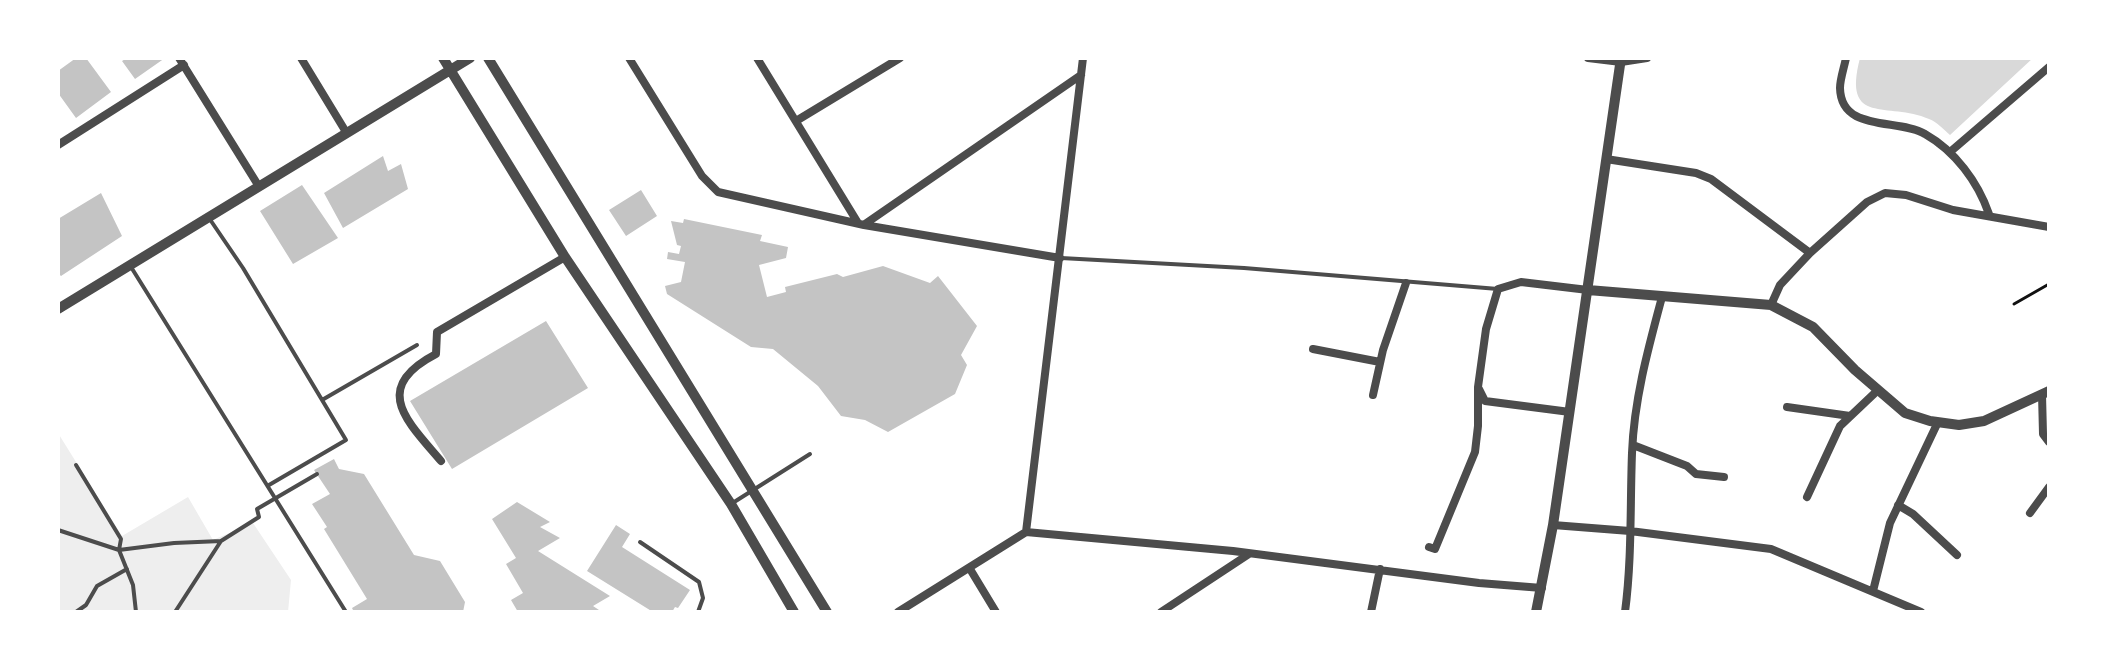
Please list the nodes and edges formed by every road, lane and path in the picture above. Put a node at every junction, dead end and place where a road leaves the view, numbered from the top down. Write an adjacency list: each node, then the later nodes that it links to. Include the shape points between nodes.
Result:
1 (301, 58): 18 (street)
2 (443, 58): 15 (street)
3 (470, 58): 15 (street)
4 (488, 58): 60 (street)
5 (629, 58): 25 (street, via 702,176 718,192)
6 (757, 58): 17 (street)
7 (900, 58): 17 (street)
8 (1083, 58): 16 (street)
9 (1588, 58): 12 (street)
10 (1647, 58): 12 (street)
11 (1846, 58): 20 (street, via 1840,89 1846,109 1863,120 1923,132)
12 (1621, 60): 21 (street)
13 (182, 62): 19 (street); 22 (street)
14 (2049, 67): 20 (street)
15 (450, 70): 18 (street); 28 (street)
16 (1081, 75): 25 (street); 29 (street)
17 (796, 121): 25 (street)
18 (346, 132): 22 (street)
19 (58, 145)
20 (1950, 152): 23 (street)
21 (1606, 159): 27 (street, via 1711,179); 34 (street)
22 (258, 185): 24 (street)
23 (1989, 214): 26 (street); 27 (street, via 1885,193 1867,202)
24 (207, 216): 30 (street); 46 (lane)
25 (861, 224): 29 (street)
26 (2049, 227)
27 (1810, 253): 37 (street, via 1780,285)
28 (565, 257): 54 (street, via 437,332 436,354 404,377 399,401 412,427); 63 (street)
29 (1060, 258): 31 (lane); 69 (street)
30 (130, 265): 38 (street); 58 (lane)
31 (1406, 283): 33 (lane); 41 (street)
32 (2049, 284): 36 (path)
33 (1498, 289): 34 (street, via 1521,282); 42 (street)
34 (1588, 290): 35 (street); 48 (street)
35 (1662, 297): 37 (street); 52 (street, via 1639,382)
36 (2014, 304)
37 (1771, 305): 43 (street, via 1813,327)
38 (58, 309)
39 (417, 345): 46 (lane)
40 (1313, 349): 41 (street)
41 (1380, 362): 45 (street)
42 (1478, 387): 48 (street, via 1485,401); 72 (street, via 1475,452 1435,549)
43 (1878, 390): 49 (street); 50 (street, via 1905,413)
44 (2046, 392): 50 (street, via 1984,421); 51 (street, via 2043,434)
45 (1373, 395)
46 (322, 400): 58 (lane, via 346,440)
47 (1787, 407): 49 (street)
48 (1570, 412): 66 (street)
49 (1850, 416): 61 (street, via 1840,426)
50 (1938, 422): 64 (street)
51 (2049, 442)
52 (1633, 445): 57 (street, via 1696,474); 68 (street)
53 (810, 454): 60 (lane)
54 (441, 461)
55 (76, 465): 73 (lane, via 121,539)
56 (317, 474): 62 (lane)
57 (1724, 477)
58 (269, 485): 62 (lane)
59 (2049, 487): 65 (street)
60 (751, 492): 63 (lane); 88 (street)
61 (1807, 497)
62 (277, 498): 70 (lane, via 257,509 259,517); 85 (lane)
63 (731, 504): 87 (street)
64 (1898, 505): 75 (street); 80 (street)
65 (2030, 513)
66 (1553, 525): 68 (street); 79 (street)
67 (58, 530): 73 (lane)
68 (1630, 531): 80 (street, via 1771,549); 94 (street)
69 (1026, 532): 74 (street); 77 (street)
70 (221, 541): 73 (lane); 84 (lane)
71 (640, 542): 86 (lane, via 699,582 703,598)
72 (1429, 547)
73 (119, 550): 76 (lane)
74 (1249, 554): 78 (street); 91 (street)
75 (1957, 555)
76 (127, 569): 82 (lane, via 97,586); 83 (lane)
77 (970, 569): 89 (street); 90 (street)
78 (1380, 569): 79 (street); 92 (street)
79 (1542, 588): 93 (street)
80 (1873, 591): 81 (street)
81 (1915, 611)
82 (76, 612)
83 (136, 612)
84 (175, 612)
85 (346, 612)
86 (698, 612)
87 (794, 612)
88 (827, 612)
89 (898, 612)
90 (996, 612)
91 (1161, 612)
92 (1371, 612)
93 (1536, 612)
94 (1625, 612)

